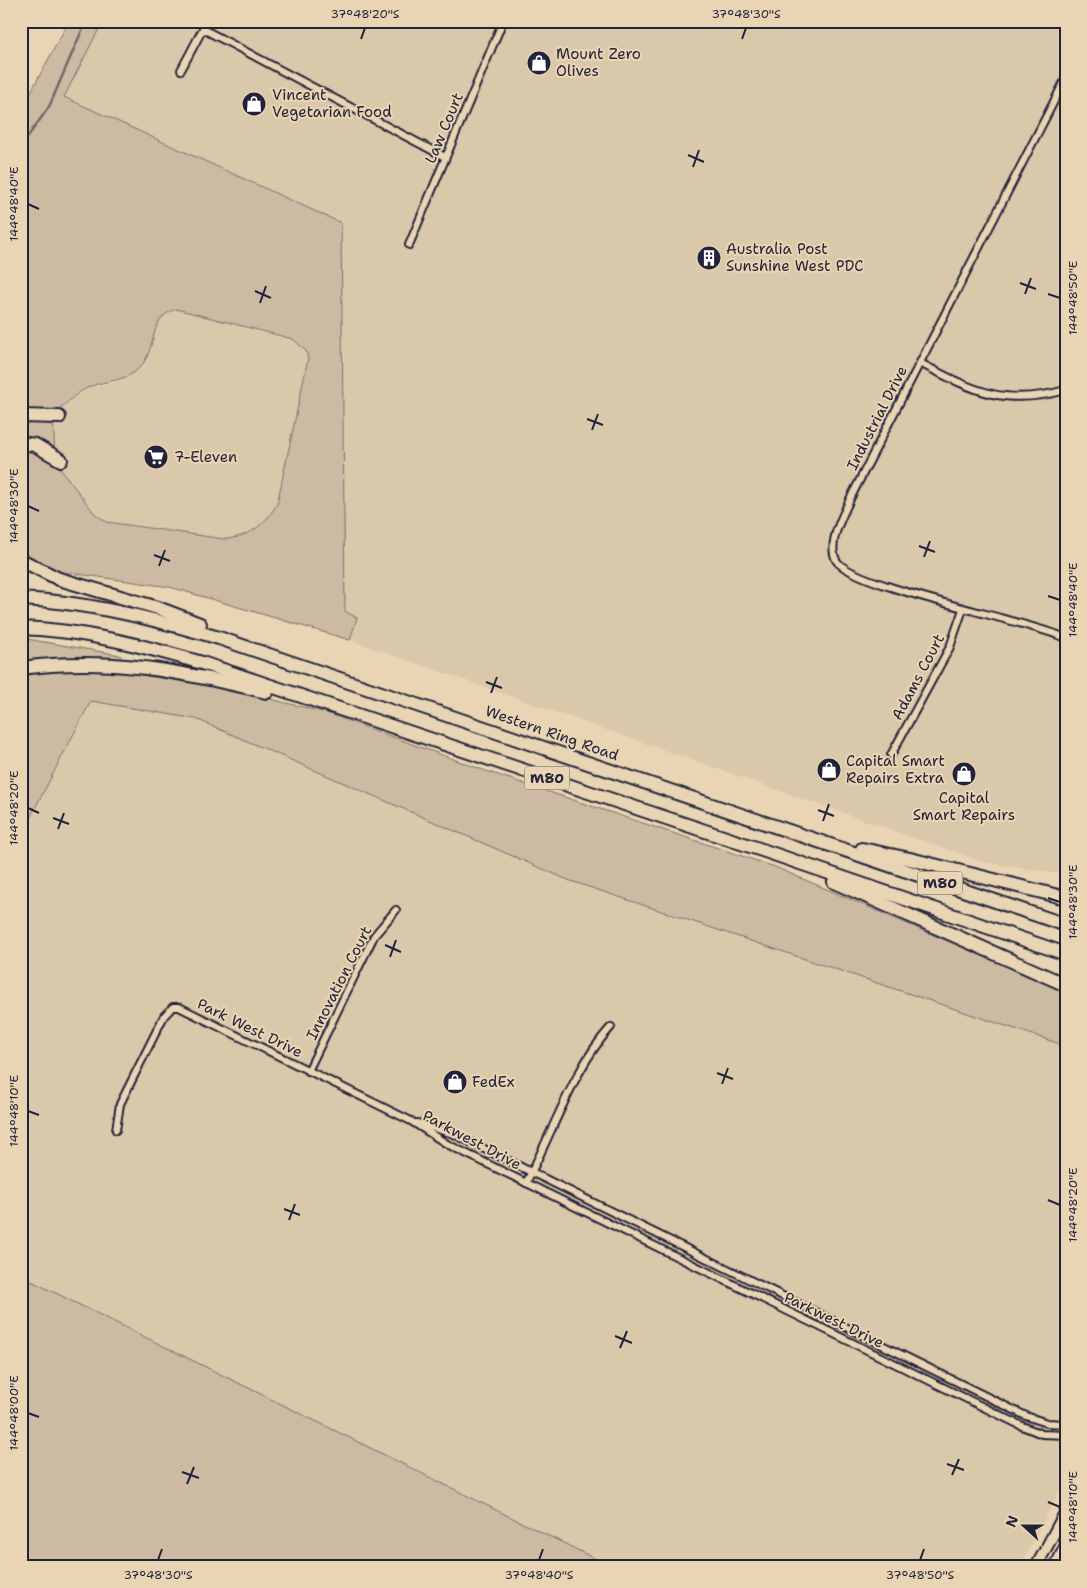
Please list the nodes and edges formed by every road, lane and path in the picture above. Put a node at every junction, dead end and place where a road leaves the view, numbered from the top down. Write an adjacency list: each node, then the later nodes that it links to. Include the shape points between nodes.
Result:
1 (207, 21): 3 (street)
2 (503, 21): 6 (street, Law Court)
3 (203, 29): 4 (street); 6 (street)
4 (180, 70)
5 (1066, 78): 8 (street, Industrial Drive)
6 (445, 157): 7 (street, Law Court)
7 (409, 245)
8 (920, 363): 9 (street, via 987,394 1030,397); 16 (street, Industrial Drive, via 850,499 833,546 835,559 858,576)
9 (1066, 390)
10 (21, 416): 11 (highway)
11 (59, 417)
12 (21, 443): 13 (highway, via 35,445)
13 (61, 460)
14 (21, 560): 20 (highway, via 60,579 158,608)
15 (21, 599): 20 (highway, Western Ring Road / M80, via 70,603 140,616 219,638)
16 (963, 609): 18 (street, Industrial Drive); 22 (street, Adams Court, via 950,647)
17 (21, 628): 21 (highway, M80, via 90,636 164,652)
18 (1064, 637)
19 (21, 668): 21 (highway, via 79,663 124,665 174,672)
20 (381, 692): 23 (highway, Western Ring Road / M80)
21 (336, 707): 24 (highway, M80)
22 (890, 755)
23 (815, 840): 25 (highway, via 910,859); 27 (highway, Western Ring Road / M80)
24 (759, 849): 28 (highway, M80); 29 (highway)
25 (1066, 898)
26 (396, 910): 31 (street, Innovation Court, via 374,936)
27 (1066, 925)
28 (1066, 954)
29 (1066, 985)
30 (611, 1027): 34 (street, via 585,1064)
31 (308, 1070): 32 (street, Park West Drive); 33 (street, Park West Drive, via 173,1007 164,1016 120,1104)
32 (411, 1121): 34 (street, Parkwest Drive, via 454,1134); 35 (street, Parkwest Drive, via 447,1144)
33 (116, 1130)
34 (532, 1172): 35 (street); 36 (street, Parkwest Drive)
35 (526, 1183): 37 (street, Parkwest Drive)
36 (926, 1367): 37 (street); 38 (street, Parkwest Drive, via 1026,1416 1047,1423)
37 (921, 1376): 39 (street, Parkwest Drive, via 1029,1429 1042,1434)
38 (1066, 1424)
39 (1066, 1435)
40 (1066, 1511): 42 (main road)
41 (1066, 1546): 43 (main road)
42 (1036, 1567)
43 (1055, 1567)

